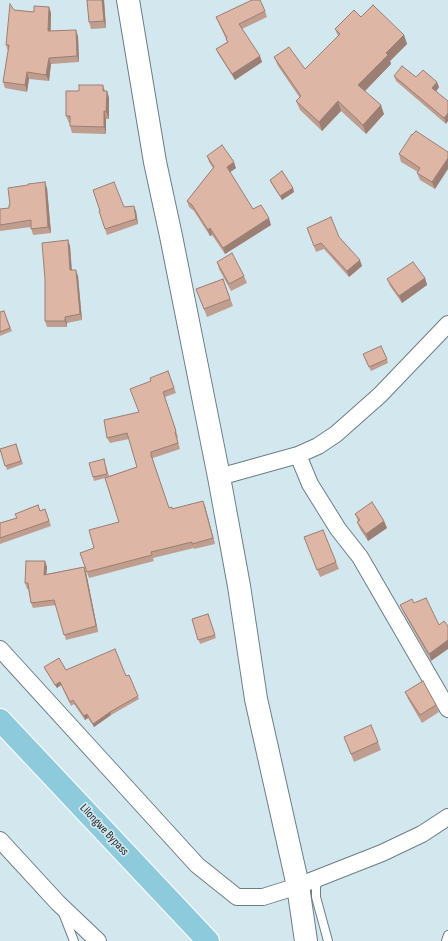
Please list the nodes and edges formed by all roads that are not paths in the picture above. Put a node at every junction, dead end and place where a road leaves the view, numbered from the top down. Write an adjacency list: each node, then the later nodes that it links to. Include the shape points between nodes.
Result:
1 (128, 0): 4 (street, via 155,162)
2 (448, 324): 3 (street, via 380,395 336,434)
3 (298, 455): 4 (street); 6 (street, via 310,484 338,529 360,557)
4 (219, 477): 11 (street, via 256,699)
5 (0, 649): 11 (street, via 197,865 237,897 263,897)
6 (448, 709)
7 (0, 720): 16 (main road, Lilongwe Bypass)
8 (448, 818): 10 (street, via 422,834)
9 (0, 840): 12 (street)
10 (319, 878): 11 (street); 18 (lane, via 316,897)
11 (298, 886): 17 (street)
12 (58, 903): 14 (lane); 15 (street)
13 (448, 935): 19 (lane)
14 (74, 941)
15 (98, 941)
16 (208, 941)
17 (306, 941)
18 (328, 941)
19 (446, 941)

